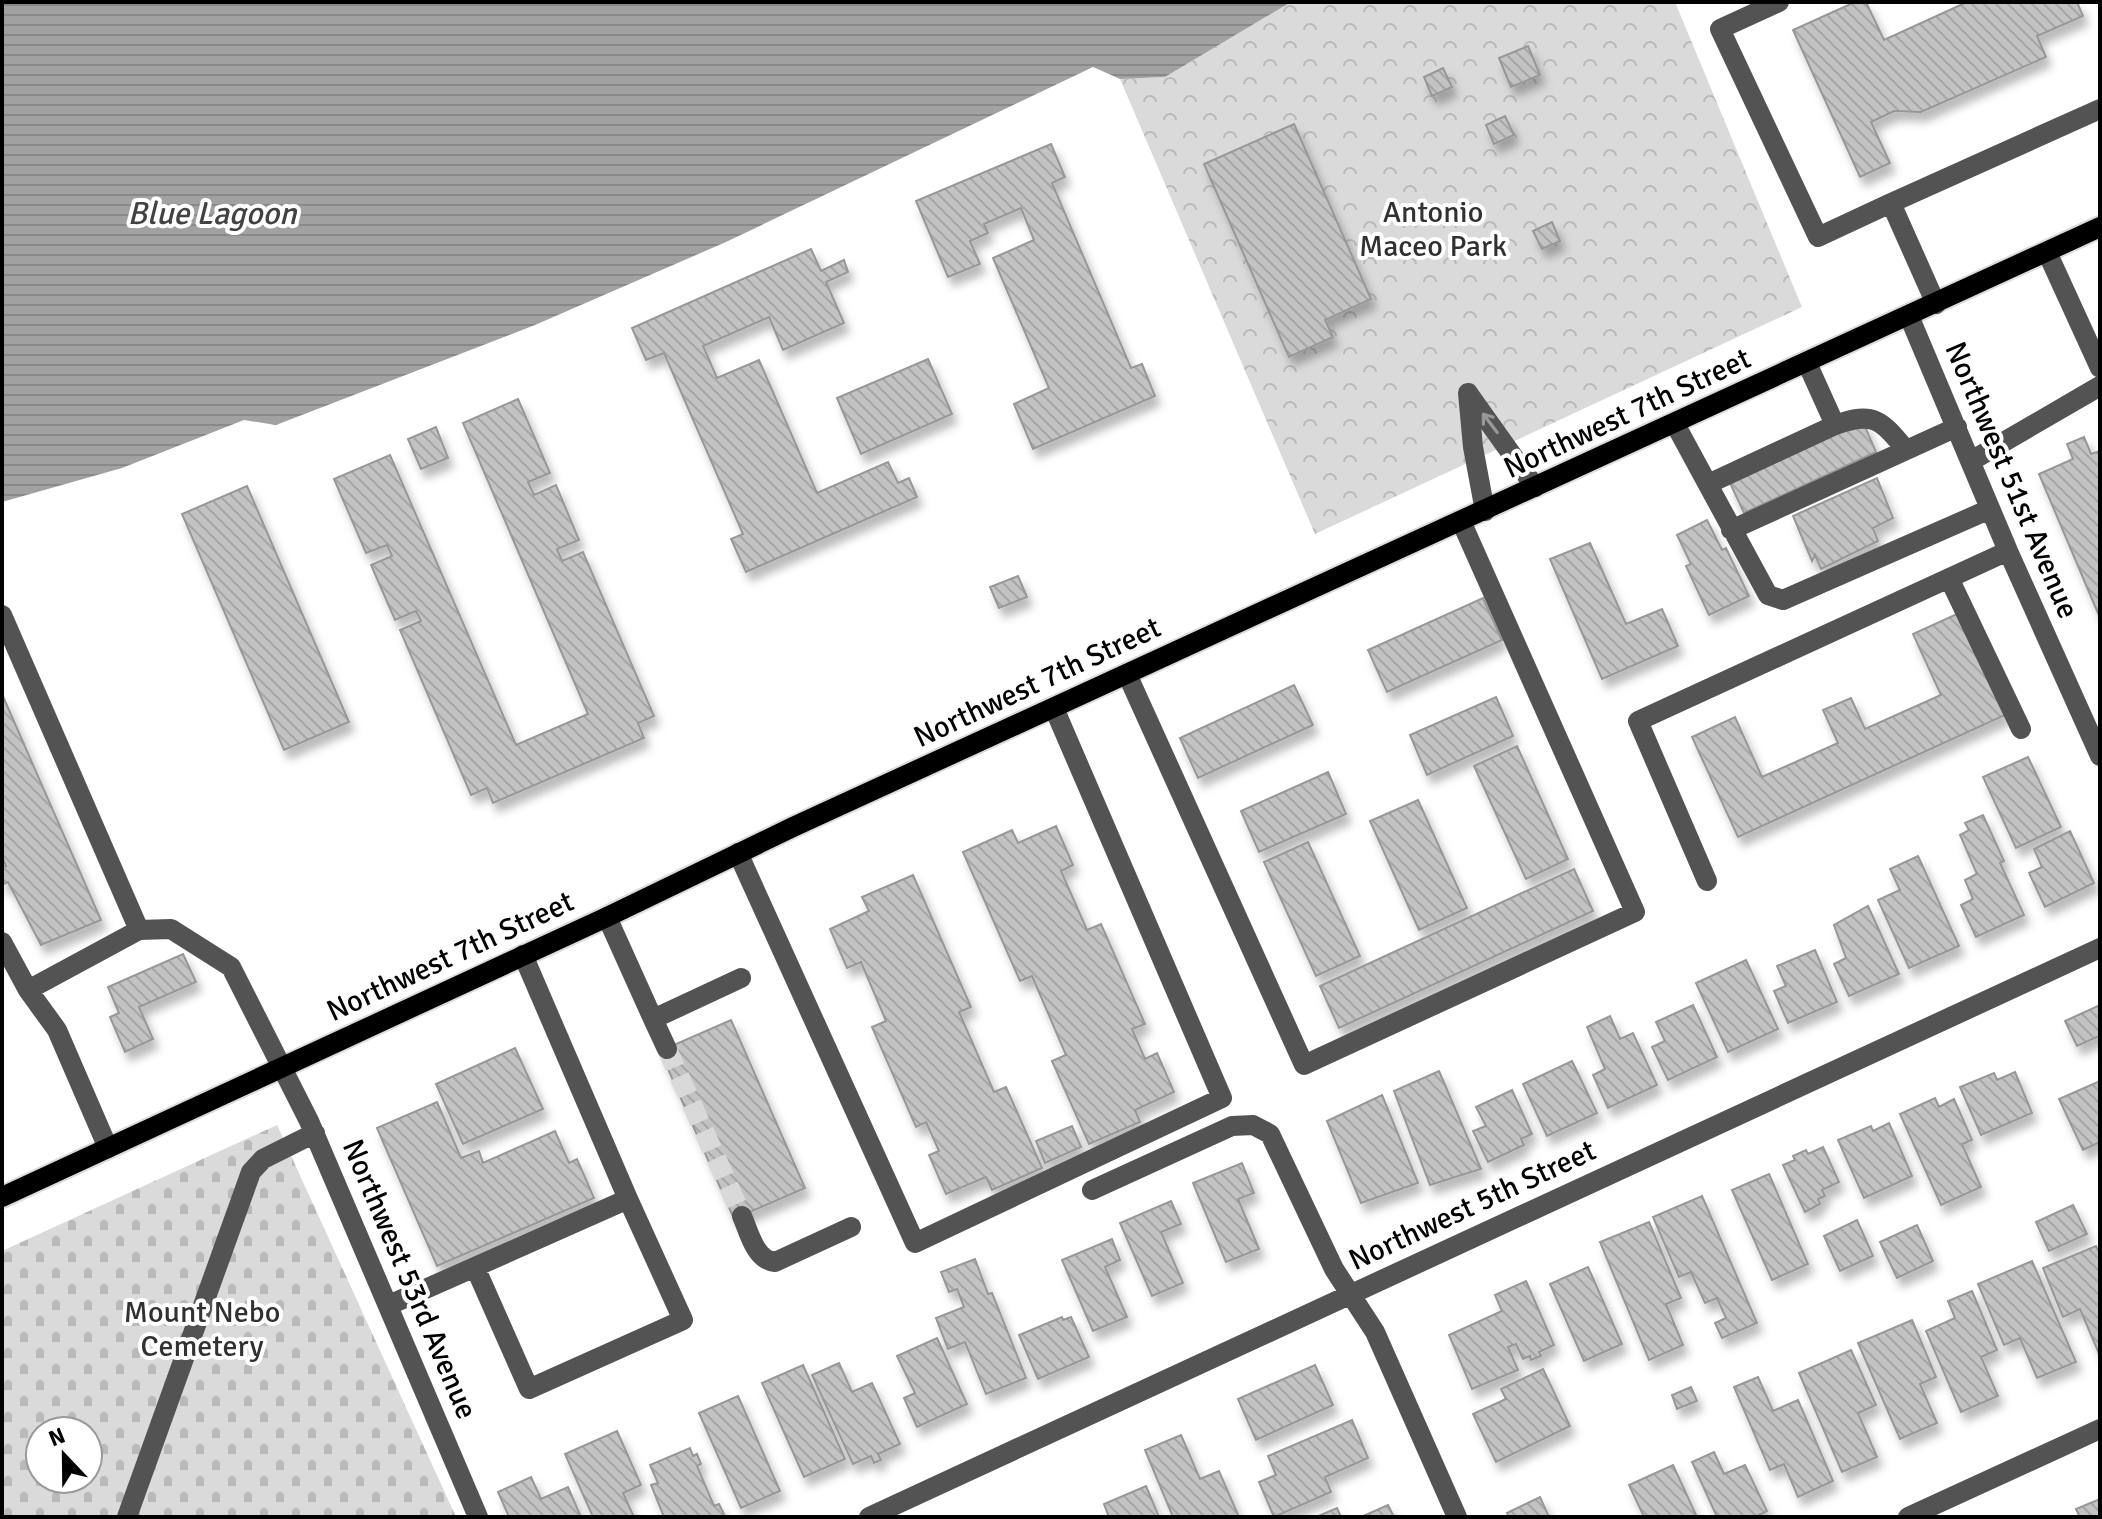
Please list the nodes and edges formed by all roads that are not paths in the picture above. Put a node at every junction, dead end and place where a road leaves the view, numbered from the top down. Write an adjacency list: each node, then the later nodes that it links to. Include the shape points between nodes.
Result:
1 (1779, 2): 3 (street, via 1720,29 1818,237)
2 (2100, 109): 3 (street)
3 (1891, 203): 6 (street)
4 (2100, 227): 5 (main road, Northwest 7th Street)
5 (2047, 252): 6 (main road, Northwest 7th Street); 8 (street)
6 (1936, 304): 7 (main road, Northwest 7th Street)
7 (1909, 316): 9 (main road, Northwest 7th Street); 14 (street, Northwest 51st Avenue)
8 (2094, 337): 10 (street)
9 (1807, 363): 12 (main road, Northwest 7th Street); 13 (street)
10 (2100, 368)
11 (2100, 386): 16 (street)
12 (1675, 424): 17 (street); 18 (main road, Northwest 7th Street)
13 (1835, 425): 15 (street, via 1864,417 1876,420); 17 (street)
14 (1957, 427): 15 (street); 16 (street, Northwest 51st Avenue)
15 (1906, 450): 22 (street)
16 (1971, 461): 19 (street, Northwest 51st Avenue)
17 (1708, 484): 22 (street)
18 (1535, 487): 20 (main road, Northwest 7th Street); 20 (street, one-way to 20, via 1468,393)
19 (1990, 509): 22 (street, via 1783,600 1768,595); 23 (street, Northwest 51st Avenue)
20 (1485, 511): 21 (main road, Northwest 7th Street)
21 (1461, 521): 26 (main road, Northwest 7th Street); 26 (street, via 1635,912 1304,1065)
22 (1731, 530)
23 (2008, 551): 24 (street); 29 (street, Northwest 51st Avenue)
24 (1949, 578): 28 (street); 31 (street, via 1638,721)
25 (2, 615): 33 (street)
26 (1127, 674): 27 (main road, Northwest 7th Street)
27 (1054, 708): 30 (main road, Northwest 7th Street); 30 (street, via 1222,1098 915,1243)
28 (2021, 729)
29 (2100, 756)
30 (738, 853): 32 (main road, Northwest 7th Street)
31 (1707, 881)
32 (607, 917): 36 (main road, Northwest 7th Street); 39 (street)
33 (139, 930): 38 (street); 41 (street, Northwest 53rd Avenue, via 171,929 231,967)
34 (2, 942): 38 (street)
35 (2100, 948): 50 (street, Northwest 5th Street)
36 (523, 955): 41 (main road, Northwest 7th Street); 46 (street)
37 (741, 978): 39 (street)
38 (28, 990): 43 (street, via 57,1030)
39 (653, 1019): 40 (street)
40 (667, 1049)
41 (282, 1067): 42 (street, Northwest 53rd Avenue); 43 (main road, Northwest 7th Street)
42 (315, 1133): 51 (street, Northwest 53rd Avenue); 53 (street, via 263,1159 251,1172)
43 (108, 1148): 45 (main road, Northwest 7th Street)
44 (1092, 1190): 50 (street, via 1232,1126 1253,1125 1270,1134 1327,1256)
45 (2, 1197)
46 (628, 1199): 49 (street); 49 (street, via 683,1320 529,1389)
47 (742, 1216): 48 (street, via 760,1257 775,1262)
48 (851, 1227)
49 (475, 1267): 51 (street)
50 (1351, 1294): 55 (street, Northwest 5th Street); 56 (street, via 1375,1332)
51 (389, 1305): 54 (street, Northwest 53rd Avenue)
52 (2100, 1429): 57 (street)
53 (127, 1517)
54 (478, 1517)
55 (869, 1517)
56 (1457, 1517)
57 (1908, 1517)

